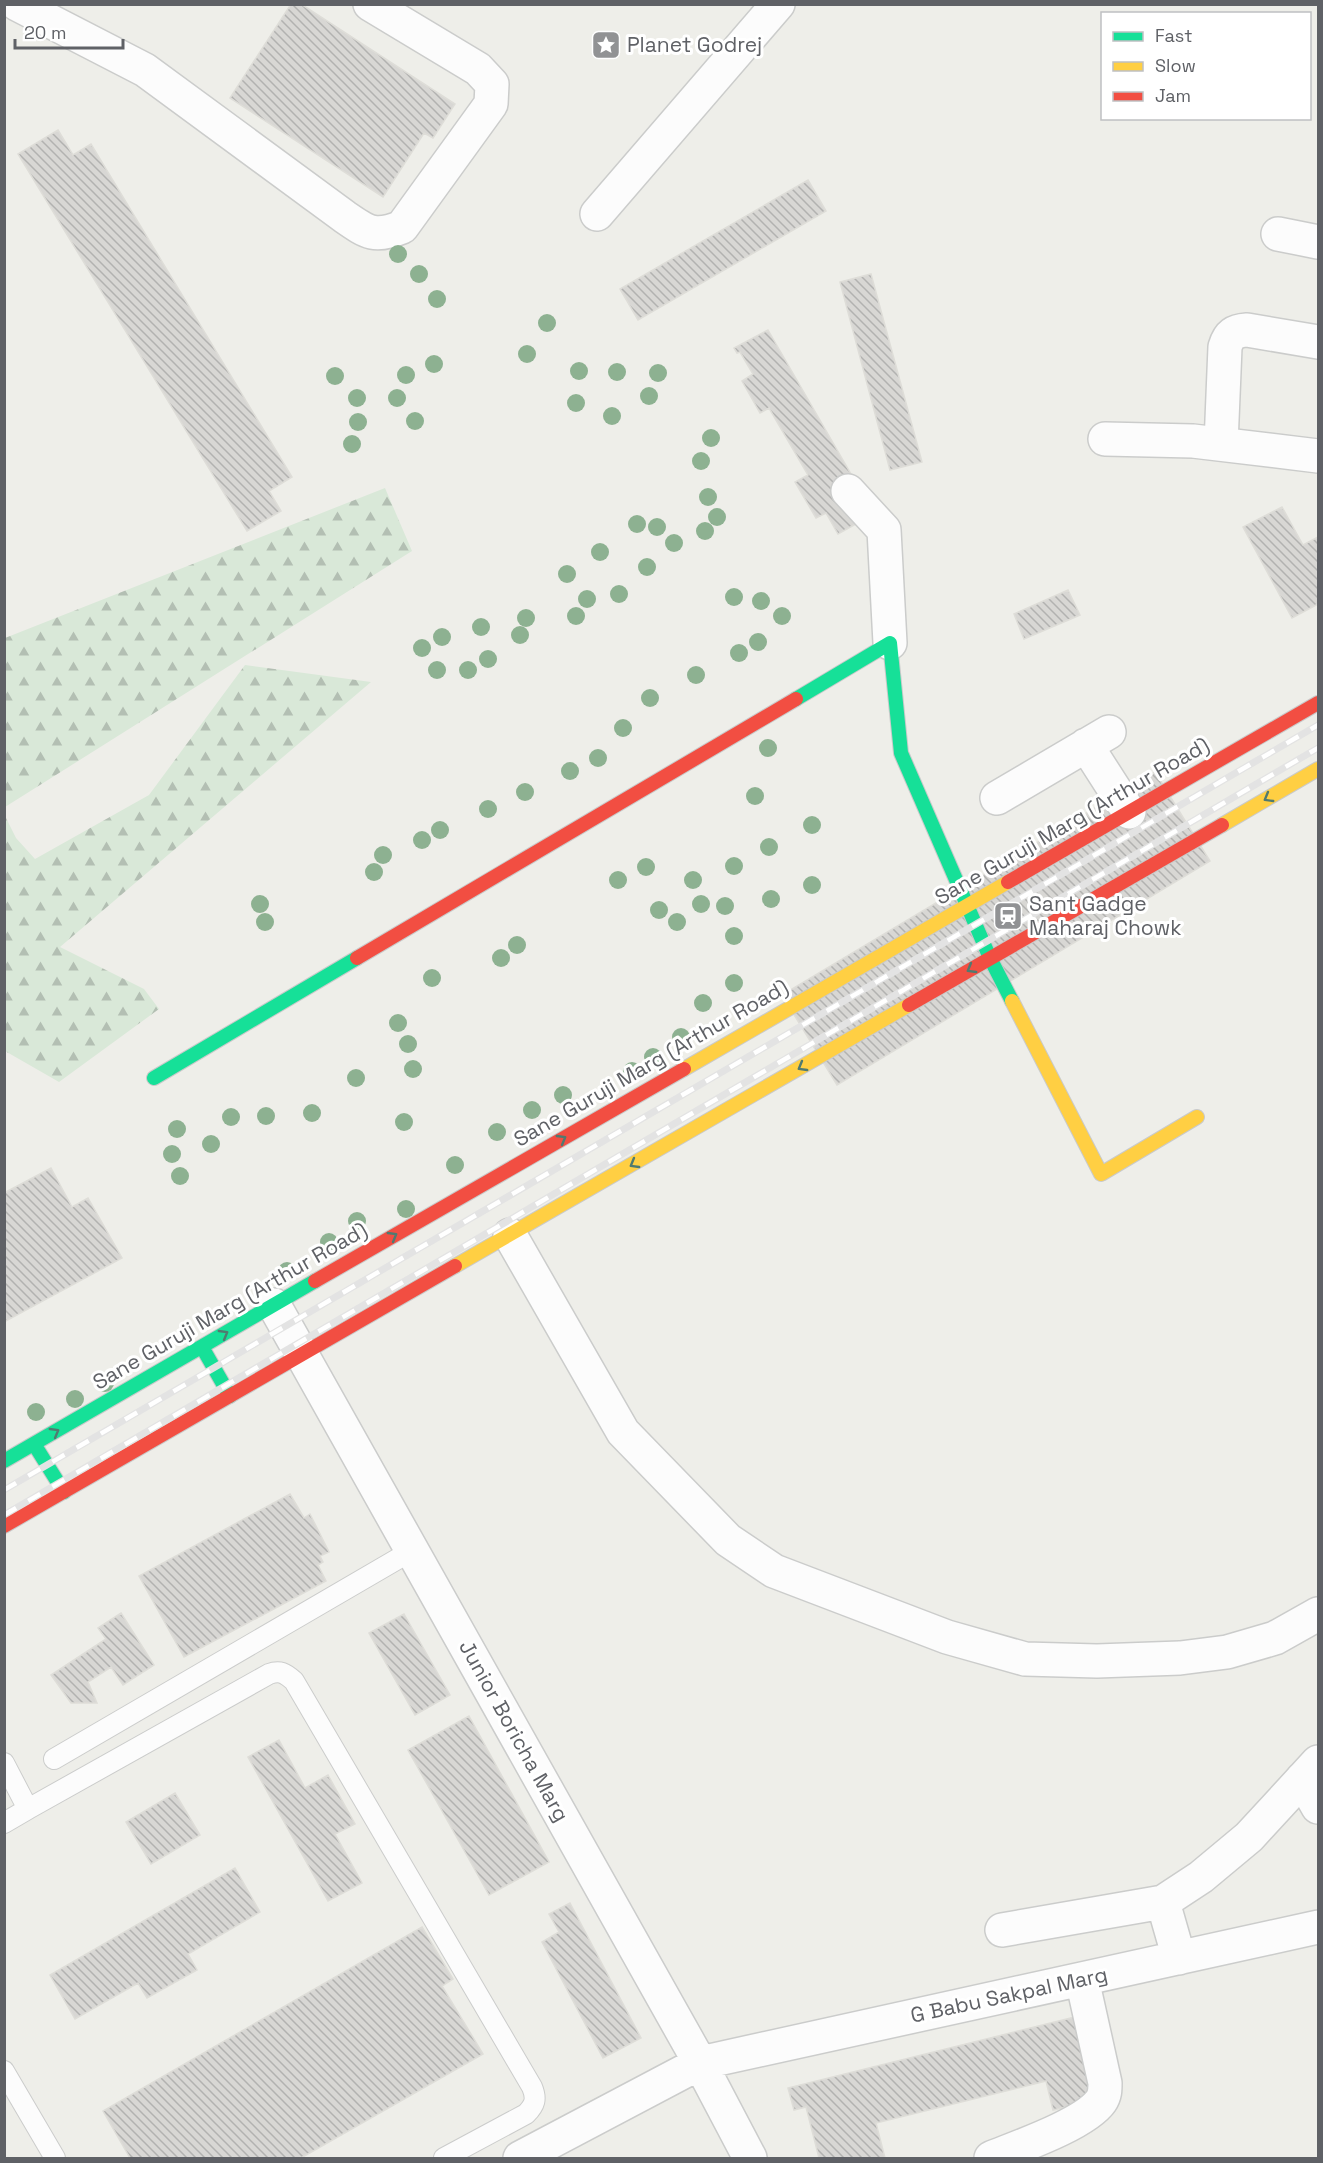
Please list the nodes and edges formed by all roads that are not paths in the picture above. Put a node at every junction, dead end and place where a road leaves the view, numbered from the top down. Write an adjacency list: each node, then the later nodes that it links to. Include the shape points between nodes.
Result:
1 (17, 4): 2 (street, via 145,70 366,232 388,233 402,226 491,104 492,84 478,69)
2 (370, 4)
3 (778, 4): 4 (street)
4 (597, 214)
5 (1278, 234): 6 (street)
6 (1318, 242)
7 (1318, 342): 9 (street, via 1247,330 1235,331 1228,338)
8 (1105, 439): 9 (street)
9 (1221, 444): 10 (street)
10 (1318, 456)
11 (848, 491): 12 (street, via 884,530)
12 (890, 643): 17 (main road, via 901,753); 19 (main road)
13 (1318, 703): 16 (main road, Sane Guruji Marg (Arthur Road))
14 (1318, 769): 18 (main road, one-way to 18)
15 (997, 798): 16 (street, via 1097,739)
16 (1129, 812): 17 (main road, Sane Guruji Marg (Arthur Road))
17 (967, 905): 18 (main road); 22 (main road, Sane Guruji Marg (Arthur Road), one-way to 17)
18 (990, 958): 20 (main road, via 1101,1174); 21 (main road, one-way to 21)
19 (154, 1078)
20 (1197, 1117)
21 (510, 1235): 24 (main road); 31 (street, via 623,1432 728,1540 774,1571 947,1637 1025,1659 1097,1661 1227,1652 1275,1638)
22 (274, 1305): 23 (main road, Sane Guruji Marg (Arthur Road), one-way to 22); 24 (street, Junior Boricha Marg)
23 (202, 1347): 25 (main road); 26 (main road, Sane Guruji Marg (Arthur Road), one-way to 23)
24 (304, 1354): 25 (main road); 30 (street, Junior Boricha Marg)
25 (230, 1396): 28 (main road)
26 (34, 1444): 27 (main road, Sane Guruji Marg (Arthur Road)); 28 (main road)
27 (4, 1461)
28 (64, 1492): 29 (main road)
29 (4, 1526)
30 (413, 1550): 32 (lane); 43 (street, Junior Boricha Marg)
31 (1318, 1614)
32 (54, 1759)
33 (4, 1763): 36 (lane)
34 (1310, 1771): 35 (street); 38 (street, via 1249,1837)
35 (1318, 1807)
36 (28, 1809): 37 (lane); 46 (lane, via 269,1674 286,1674 300,1691 536,2097 526,2114)
37 (4, 1823)
38 (1163, 1902): 40 (street); 41 (street)
39 (1318, 1928): 41 (street, G Babu Sakpal Marg)
40 (1002, 1930)
41 (1179, 1958): 42 (street, G Babu Sakpal Marg)
42 (1082, 1979): 43 (street, G Babu Sakpal Marg); 49 (street, via 1105,2083 1100,2102 1079,2120)
43 (700, 2063): 47 (street, G Babu Sakpal Marg); 48 (street, Junior Boricha Marg)
44 (4, 2071): 45 (lane)
45 (55, 2158)
46 (444, 2158)
47 (520, 2158)
48 (750, 2158)
49 (991, 2158)

